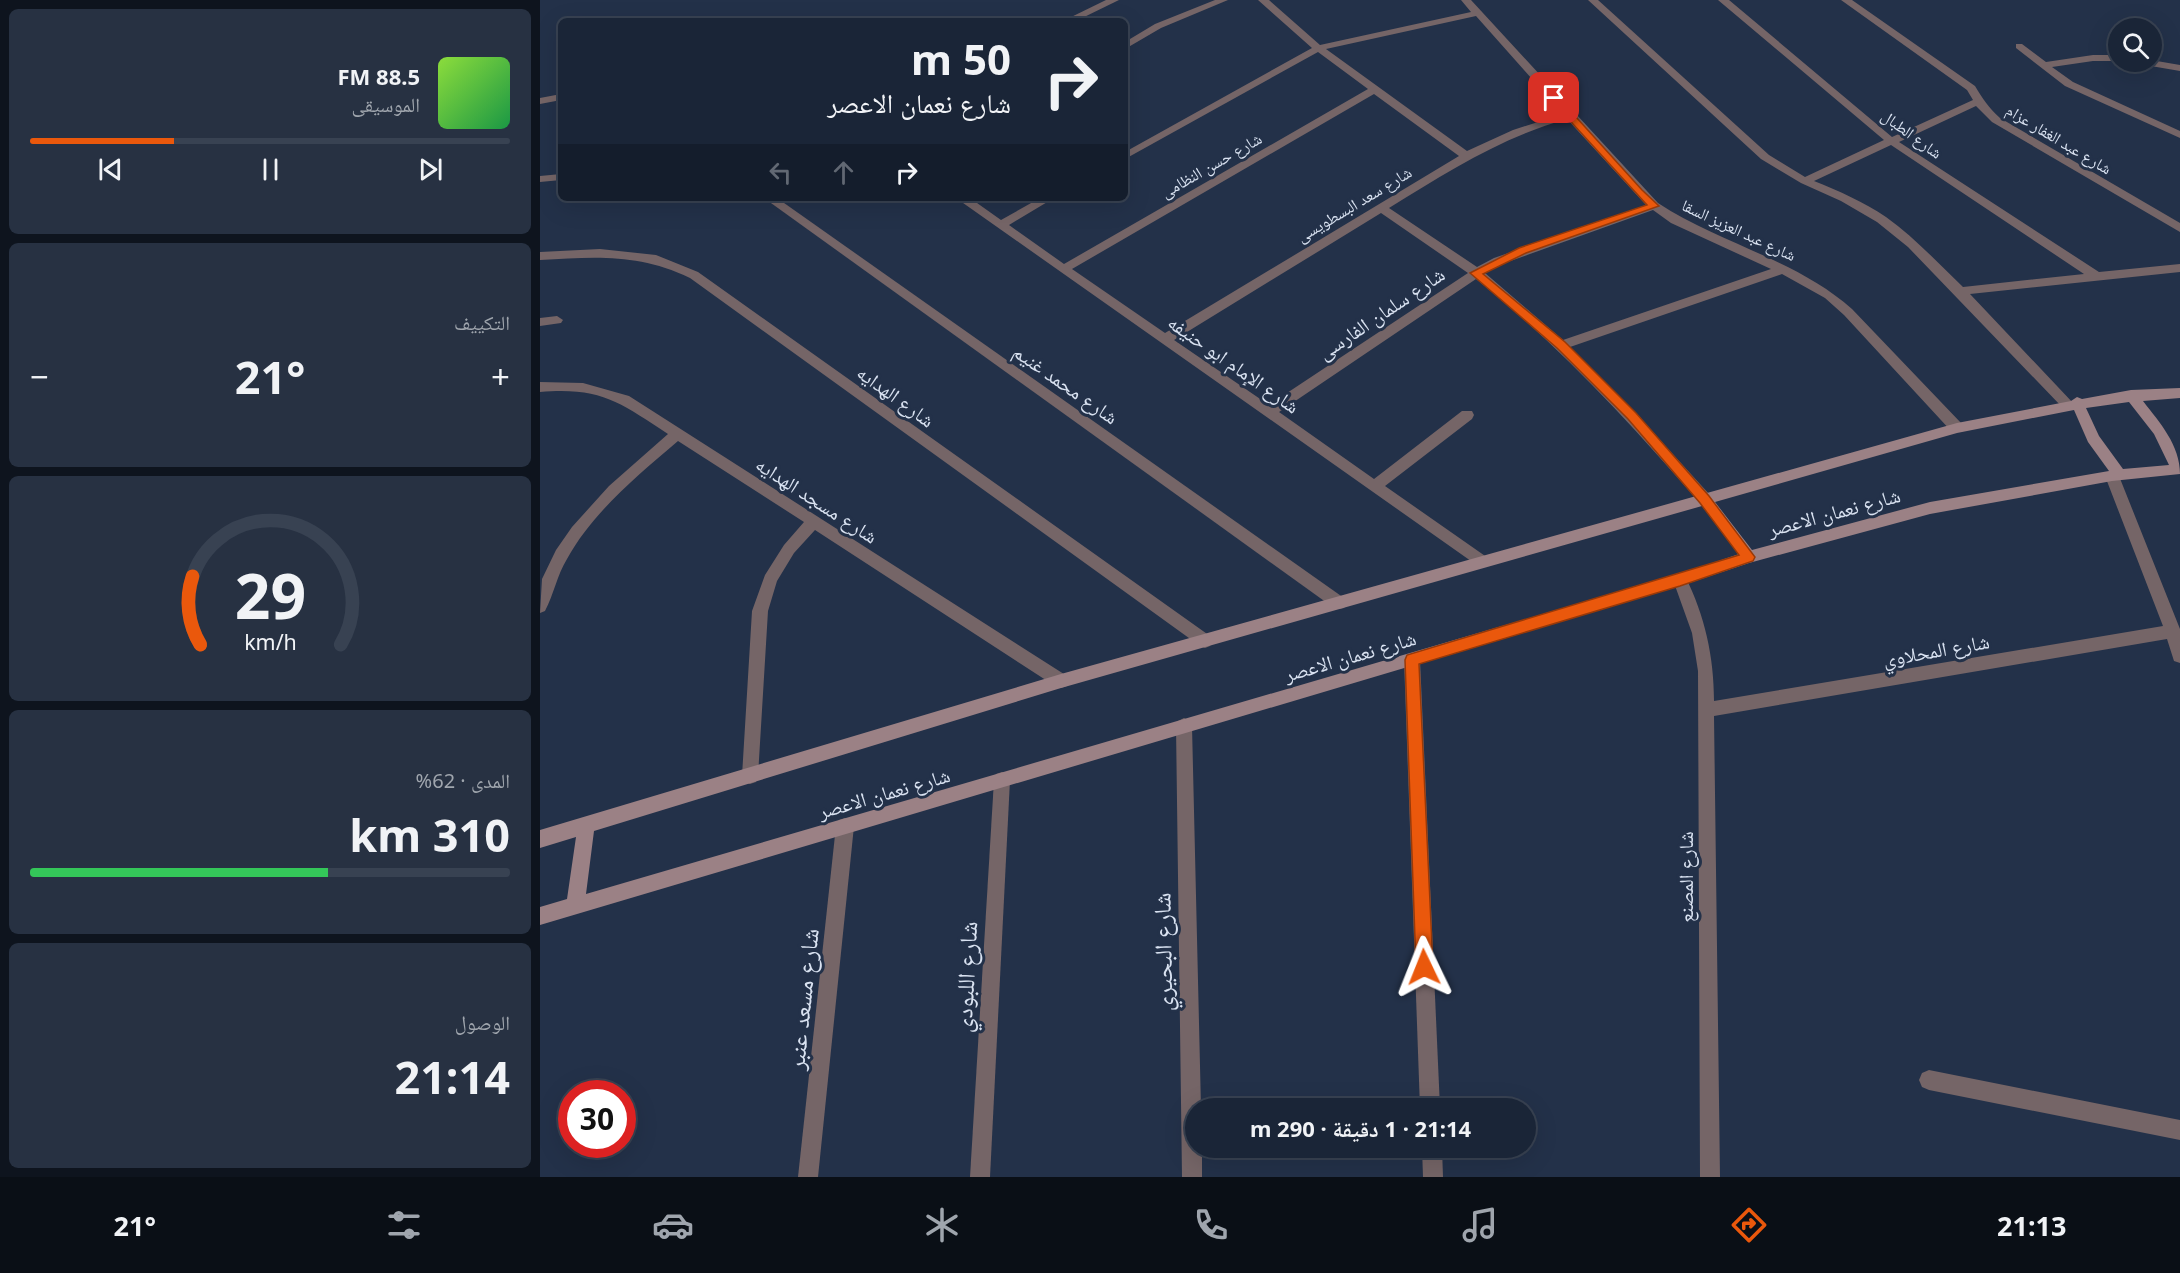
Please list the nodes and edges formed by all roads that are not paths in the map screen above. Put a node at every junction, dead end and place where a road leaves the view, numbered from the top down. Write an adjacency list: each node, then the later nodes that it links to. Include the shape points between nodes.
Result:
1 (1114, 0): 10 (street)
2 (1223, 0): 11 (street, via 1158,26)
3 (1281, 0): 8 (street)
4 (1466, 0): 9 (street, شارع عبد العزيز السقا)
5 (1593, 0): 29 (street, via 1749,144)
6 (1723, 0): 24 (street, شارع الطبال)
7 (1850, 1): 20 (street, شارع عبد الغفار عزام, via 1964,83)
8 (1264, 2): 13 (street)
9 (1478, 13): 13 (street); 22 (street, شارع عبد العزيز السقا)
10 (1075, 18)
11 (1128, 44)
12 (2019, 46): 15 (street)
13 (1318, 48): 18 (street); 25 (street)
14 (2108, 58): 15 (street)
15 (2042, 65): 23 (street, via 2085,93)
16 (2162, 65): 17 (street)
17 (2180, 68)
18 (1374, 90): 26 (street); 39 (street, شارع حسن النظامى)
19 (558, 98): 21 (street)
20 (1980, 100): 24 (street); 36 (street, شارع عبد الغفار عزام, via 1996,120)
21 (540, 101)
22 (1569, 115): 26 (street, شارع سعد البسطويسى, via 1497,138); 33 (street, شارع عبد العزيز السقا)
23 (2180, 135)
24 (1892, 141): 29 (street); 42 (street, شارع الطبال)
25 (1128, 154)
26 (1466, 156): 34 (street, شارع سعد البسطويسى)
27 (558, 177): 28 (street)
28 (540, 179)
29 (1805, 181): 43 (street, via 1881,219)
30 (774, 201): 64 (street, شارع محمد غنيم)
31 (966, 201): 35 (street, شارع الإمام ابو حنيفه)
32 (1043, 201): 35 (street)
33 (1654, 206): 40 (street, شارع عبد العزيز السقا); 41 (street, شارع سلمان الفارسى, via 1522,250)
34 (1381, 207): 41 (street); 46 (street, شارع سعد البسطويسى)
35 (1000, 225): 39 (street, شارع الإمام ابو حنيفه)
36 (2180, 228)
37 (540, 256): 67 (street, شارع الهدايه, via 613,252 645,255 694,275)
38 (2180, 268): 42 (street)
39 (1064, 269): 46 (street, شارع الإمام ابو حنيفه)
40 (1782, 270): 47 (street); 54 (street, شارع عبد العزيز السقا, via 1829,295 1848,312)
41 (1476, 273): 47 (street); 52 (street, شارع سلمان الفارسى)
42 (2096, 276): 43 (street)
43 (1960, 291): 51 (street)
44 (557, 320): 45 (street)
45 (540, 322)
46 (1165, 339): 52 (street, شارع الإمام ابو حنيفه)
47 (1561, 345): 59 (street, via 1632,416)
48 (540, 387): 55 (street, شارع مسجد الهدايه, via 604,390)
49 (2180, 393): 50 (main road)
50 (2131, 395): 51 (main road); 56 (main road, via 2159,431)
51 (2072, 403): 54 (main road); 57 (main road)
52 (1269, 412): 58 (street, شارع الإمام ابو حنيفه)
53 (1467, 415): 58 (street)
54 (1957, 428): 59 (main road)
55 (678, 434): 60 (street, شارع مسجد الهدايه); 65 (street, via 616,487 575,531 546,581)
56 (2179, 469): 57 (main road, شارع نعمان الاعصر)
57 (2116, 476): 61 (main road, شارع نعمان الاعصر, via 1930,508); 66 (street)
58 (1375, 486): 62 (street, شارع الإمام ابو حنيفه)
59 (1705, 499): 61 (main road); 62 (main road)
60 (814, 521): 70 (street, شارع مسجد الهدايه); 73 (street, via 770,579 760,611)
61 (1749, 557): 63 (main road, شارع نعمان الاعصر)
62 (1484, 562): 64 (main road)
63 (1680, 580): 69 (main road, شارع نعمان الاعصر); 71 (street, شارع المصنع, via 1700,633)
64 (1340, 603): 67 (main road)
65 (540, 606)
66 (2173, 631): 68 (street); 71 (street, شارع المحلاوي)
67 (1205, 640): 70 (main road)
68 (2180, 656)
69 (1412, 660): 72 (main road, شارع نعمان الاعصر); 81 (street)
70 (1061, 681): 73 (main road)
71 (1707, 710): 88 (street, شارع المصنع)
72 (1184, 726): 74 (main road, شارع نعمان الاعصر); 86 (street, شارع البحيري)
73 (750, 776): 75 (main road)
74 (1002, 780): 76 (main road, شارع نعمان الاعصر); 85 (street, شارع اللبودي)
75 (586, 825): 77 (main road); 78 (main road)
76 (845, 826): 78 (main road, شارع نعمان الاعصر); 84 (street, شارع مسعد عنبر)
77 (540, 839)
78 (575, 906): 79 (main road, شارع نعمان الاعصر)
79 (540, 916)
80 (1929, 1080): 82 (street)
81 (1430, 1098)
82 (2180, 1130)
83 (1432, 1158): 87 (street)
84 (808, 1177)
85 (980, 1177)
86 (1192, 1177)
87 (1433, 1177)
88 (1710, 1177)

